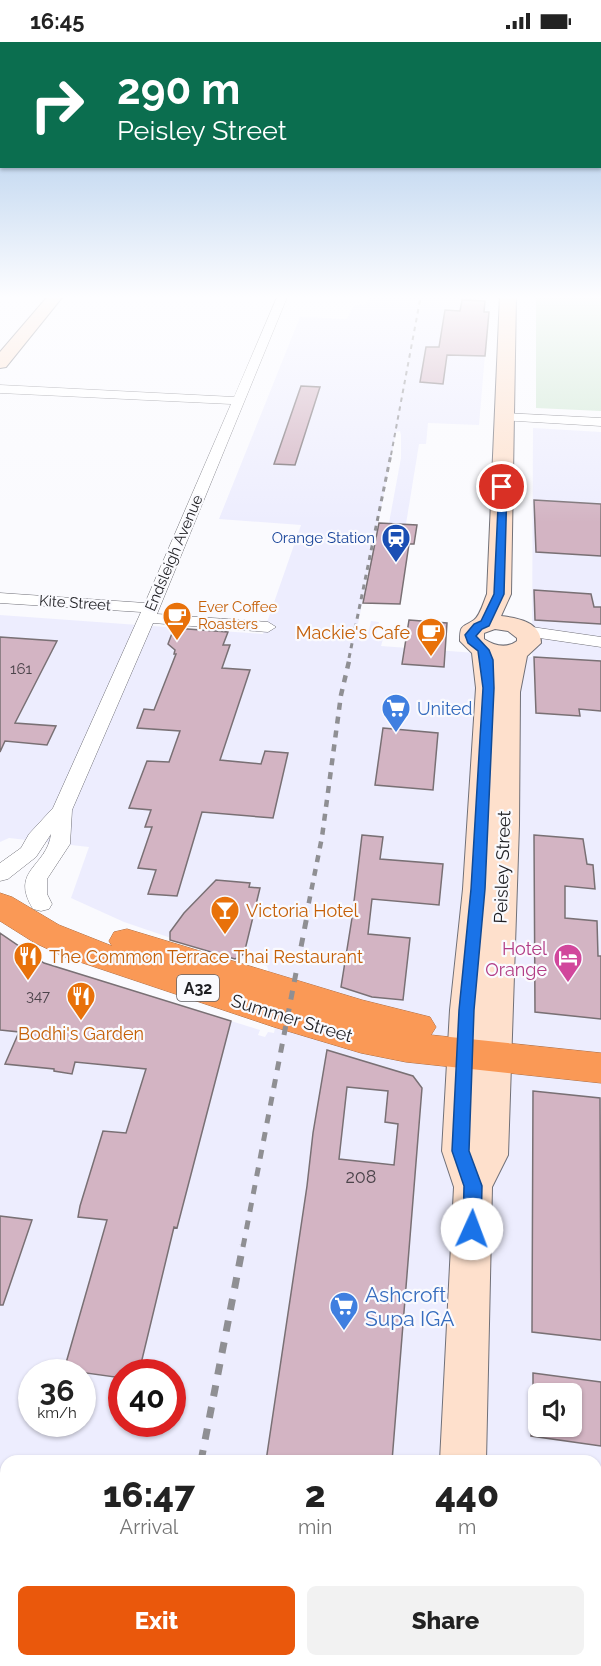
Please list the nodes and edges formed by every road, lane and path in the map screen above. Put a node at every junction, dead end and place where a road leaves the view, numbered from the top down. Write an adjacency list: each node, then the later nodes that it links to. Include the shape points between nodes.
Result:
1 (251, 371): 4 (street, Endsleigh Avenue)
2 (506, 371): 5 (main road)
3 (0, 389): 4 (street)
4 (238, 401): 9 (street, Endsleigh Avenue)
5 (505, 417): 6 (street); 7 (main road)
6 (601, 422)
7 (499, 594): 11 (main road); 12 (main road)
8 (0, 598): 9 (street, Kite Street)
9 (149, 613): 10 (street, Kite Street); 14 (street, Endsleigh Avenue)
10 (268, 627)
11 (484, 637): 12 (main road, via 499,653); 19 (main road, Peisley Street, via 489,688 478,889)
12 (520, 639): 13 (street); 19 (main road, Peisley Street, via 507,692 504,825)
13 (601, 642)
14 (62, 810): 15 (street, Endsleigh Avenue, via 29,852); 18 (street, Endsleigh Avenue, via 60,843 37,876 35,888)
15 (0, 874)
16 (0, 886): 18 (highway, Summer Street / A32)
17 (0, 904): 19 (highway, Summer Street / A32, via 47,934 78,948 361,1039 406,1047)
18 (40, 904): 19 (highway, Summer Street / A32, via 105,935 362,1014)
19 (479, 1045): 20 (highway, Summer Street / A32); 21 (highway, Summer Street / A32); 22 (main road, Peisley Street, via 489,1155 473,1186)
20 (601, 1048)
21 (601, 1068)
22 (463, 1455)

